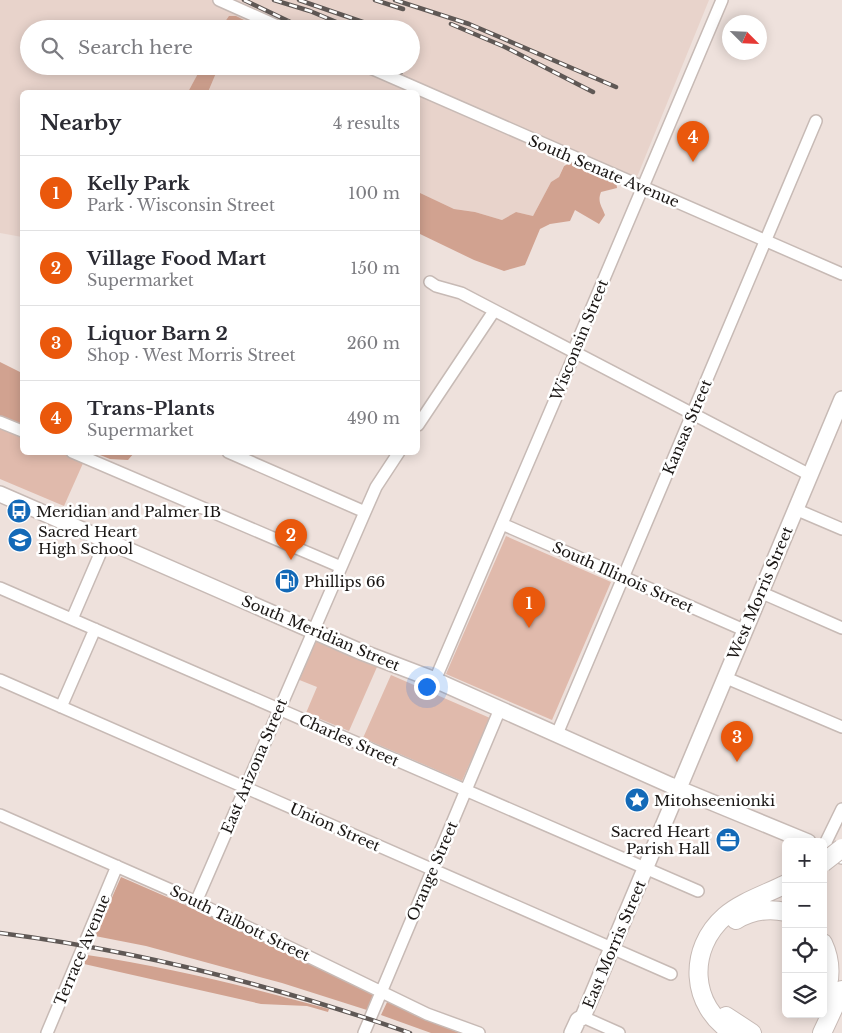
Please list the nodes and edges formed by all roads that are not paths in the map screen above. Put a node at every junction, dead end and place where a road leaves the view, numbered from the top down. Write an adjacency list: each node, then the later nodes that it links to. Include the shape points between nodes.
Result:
1 (219, 0): 3 (street)
2 (722, 0): 6 (street, Wisconsin Street)
3 (264, 20)
4 (387, 75): 6 (street, South Senate Avenue)
5 (816, 121): 7 (street, Kansas Street)
6 (642, 187): 7 (street, South Senate Avenue); 11 (street, Wisconsin Street)
7 (766, 241): 8 (street, South Senate Avenue); 13 (street, Kansas Street)
8 (842, 274)
9 (430, 282): 10 (street, via 456,291)
10 (494, 311): 11 (street); 15 (street)
11 (575, 353): 13 (street); 24 (street, Wisconsin Street)
12 (842, 399): 20 (main road, West Morris Street)
13 (693, 414): 20 (street); 28 (street, Kansas Street)
14 (0, 422): 16 (street)
15 (420, 422)
16 (20, 431)
17 (79, 455): 27 (street)
18 (235, 455): 23 (street)
19 (397, 455): 23 (street, East Arizona Street, via 376,487)
20 (810, 475): 22 (main road, West Morris Street)
21 (0, 494): 26 (main road, South Meridian Street)
22 (795, 509): 25 (street); 30 (main road, West Morris Street)
23 (365, 512): 27 (street, East Arizona Street)
24 (502, 524): 28 (street, South Illinois Street); 38 (street, Wisconsin Street)
25 (842, 529)
26 (106, 540): 31 (street); 35 (main road, South Meridian Street)
27 (341, 568): 35 (street, East Arizona Street)
28 (623, 577): 34 (street, South Illinois Street); 43 (street, Kansas Street)
29 (0, 588): 31 (street, Charles Street)
30 (760, 592): 32 (street); 34 (main road, West Morris Street)
31 (72, 619): 33 (street, Charles Street)
32 (842, 628)
33 (95, 629): 39 (street); 41 (street, Charles Street)
34 (744, 630): 36 (main road, West Morris Street)
35 (312, 631): 38 (main road, South Meridian Street); 41 (street, East Arizona Street)
36 (724, 677): 42 (street); 45 (main road, West Morris Street)
37 (0, 680): 39 (street, Union Street)
38 (435, 680): 40 (main road, South Meridian Street)
39 (61, 707): 44 (street, Union Street)
40 (500, 709): 43 (main road, South Meridian Street); 46 (street, Orange Street)
41 (278, 710): 44 (street, East Arizona Street); 46 (street, Charles Street)
42 (842, 727)
43 (557, 734): 45 (main road, South Meridian Street)
44 (245, 787): 57 (street, Union Street); 60 (street, East Arizona Street)
45 (679, 788): 49 (main road, South Meridian Street); 56 (main road, East Morris Street)
46 (466, 791): 56 (street, Charles Street); 57 (street, Orange Street)
47 (842, 809): 50 (street)
48 (0, 815): 55 (street, South Talbott Street)
49 (798, 838)
50 (827, 840)
51 (842, 848): 54 (highway, bridge)
52 (827, 850): 53 (main road)
53 (842, 856)
54 (827, 860)
55 (117, 866): 60 (street, South Talbott Street); 70 (street, Terrace Avenue)
56 (645, 868): 59 (street, Charles Street); 62 (main road, East Morris Street)
57 (433, 869): 62 (street, Union Street); 67 (street, Orange Street)
58 (782, 886): 76 (highway, via 725,916 714,927 700,952 698,974 703,997 716,1019)
59 (698, 891)
60 (196, 902): 67 (street, South Talbott Street)
61 (782, 912): 77 (highway, via 763,910 738,918 718,936 710,952 707,976 714,1001 729,1019)
62 (613, 947): 64 (street, Union Street); 68 (main road, East Morris Street)
63 (827, 957): 65 (highway, via 830,966)
64 (671, 974)
65 (827, 988)
66 (842, 990): 79 (highway)
67 (382, 992): 71 (street, Orange Street); 72 (street, South Talbott Street, via 427,1014)
68 (583, 1018): 73 (main road, East Morris Street, via 578,1020); 74 (main road, East Morris Street); 75 (street)
69 (817, 1018): 78 (highway)
70 (47, 1033)
71 (364, 1033)
72 (479, 1033)
73 (572, 1033)
74 (582, 1033)
75 (619, 1033)
76 (733, 1033)
77 (752, 1033)
78 (812, 1033)
79 (822, 1033)

